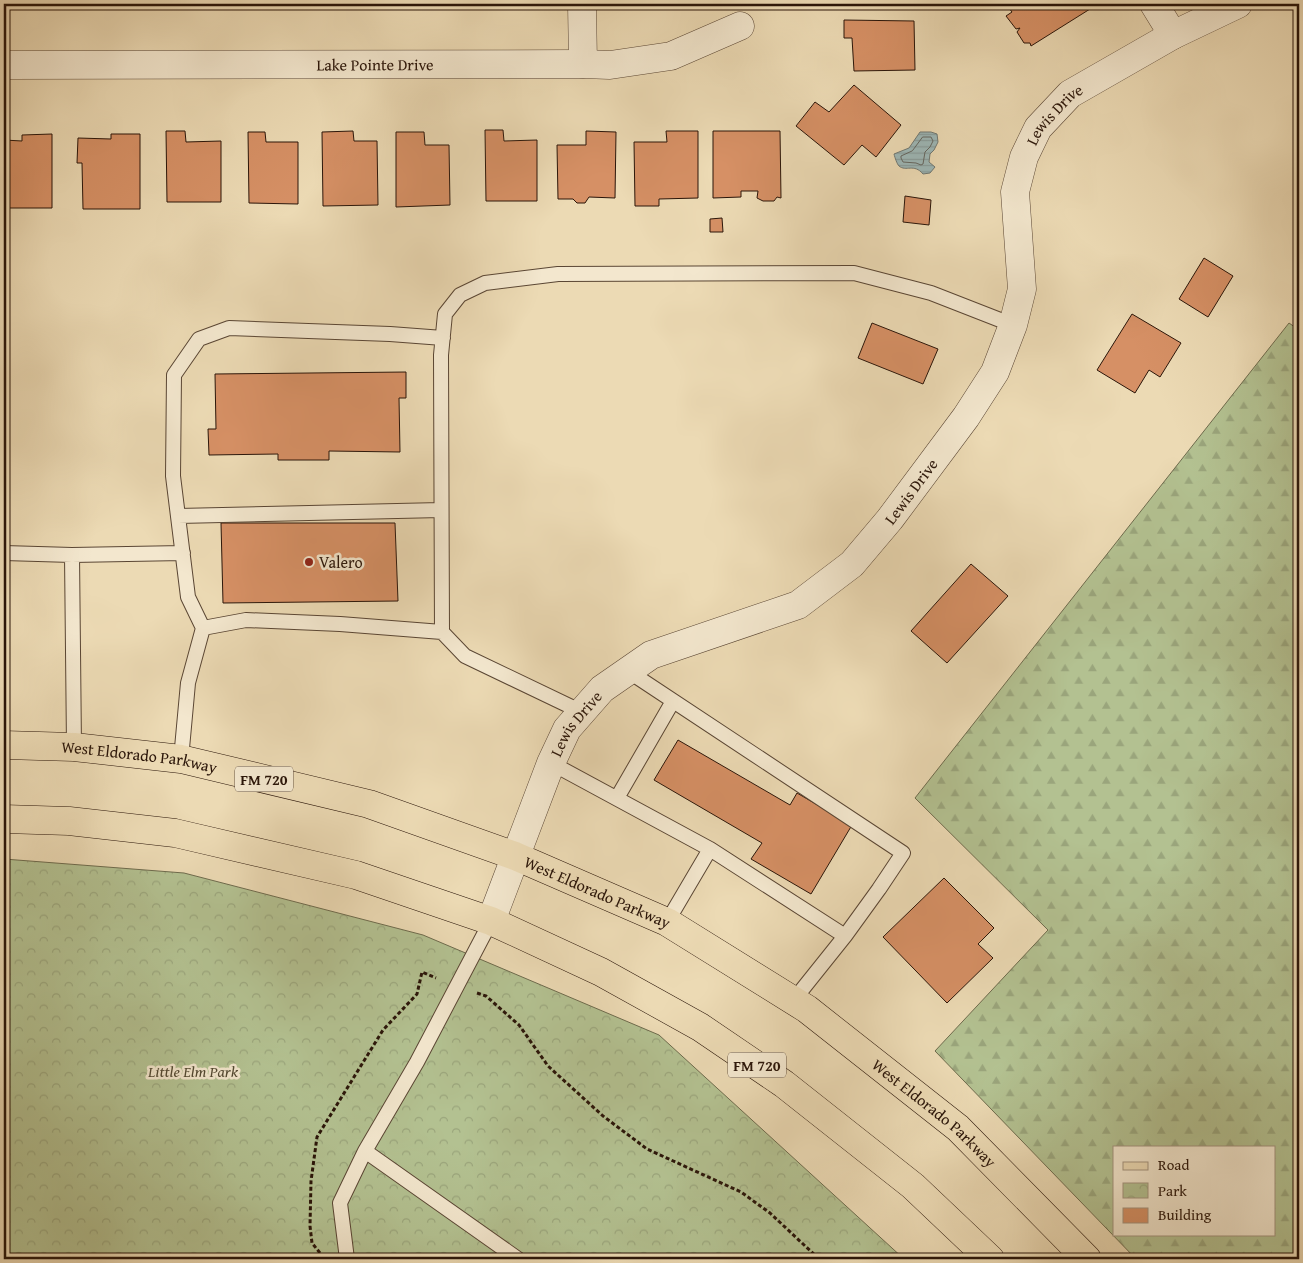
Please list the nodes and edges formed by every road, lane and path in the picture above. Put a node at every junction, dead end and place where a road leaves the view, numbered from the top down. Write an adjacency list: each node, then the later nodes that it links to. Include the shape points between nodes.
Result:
1 (582, 4): 6 (street)
2 (1154, 4): 5 (street)
3 (1238, 4): 5 (street, Lewis Drive)
4 (740, 26): 6 (street, Lake Pointe Drive, via 671,56 610,65)
5 (1173, 35): 8 (street, Lewis Drive, via 1070,94 1038,128 1024,157 1015,192 1022,289)
6 (584, 64): 7 (street, Lake Pointe Drive)
7 (4, 65)
8 (1013, 325): 9 (lane, via 931,293 854,273 558,274 485,283 460,295 445,314); 17 (street, Lewis Drive, via 995,372 966,417 852,564 798,605 650,655)
9 (443, 338): 10 (lane); 11 (lane, via 229,328 199,339 174,375 173,476)
10 (441, 510): 11 (lane); 16 (lane)
11 (178, 516): 13 (lane)
12 (4, 553): 14 (lane)
13 (182, 553): 14 (lane); 15 (lane, via 188,597)
14 (72, 555): 21 (lane)
15 (203, 628): 16 (lane, via 246,620); 22 (lane, via 188,683)
16 (442, 632): 19 (lane, via 465,656)
17 (628, 671): 18 (lane); 19 (street, Lewis Drive, via 602,689)
18 (673, 701): 24 (lane); 30 (lane, via 903,853)
19 (582, 712): 23 (street, Lewis Drive, via 567,728)
20 (4, 745): 21 (main road, West Eldorado Parkway / FM 720)
21 (74, 747): 22 (main road, West Eldorado Parkway / FM 720)
22 (181, 759): 27 (main road, West Eldorado Parkway / FM 720, via 369,804)
23 (551, 762): 24 (lane); 27 (street, Lewis Drive)
24 (617, 798): 26 (lane)
25 (4, 819): 28 (main road, FM 720, via 68,821 175,833 356,875)
26 (710, 849): 29 (lane); 30 (lane)
27 (516, 856): 28 (street, Lewis Drive); 29 (main road, West Eldorado Parkway / FM 720)
28 (491, 921): 31 (lane); 38 (main road, FM 720, via 601,972 700,1027 784,1084 913,1186)
29 (667, 922): 32 (main road, West Eldorado Parkway / FM 720)
30 (845, 936): 32 (lane)
31 (457, 985): 33 (lane); 34 (path, via 422,972 417,994 383,1030 318,1137 310,1181 310,1226 312,1244); 37 (path, via 486,996 519,1025 548,1066 610,1122 647,1148 741,1192 770,1213)
32 (794, 1001): 39 (main road, West Eldorado Parkway / FM 720, via 958,1128)
33 (366, 1151): 35 (lane, via 340,1202); 36 (lane)
34 (325, 1259)
35 (347, 1259)
36 (518, 1259)
37 (819, 1259)
38 (990, 1259)
39 (1087, 1259)

